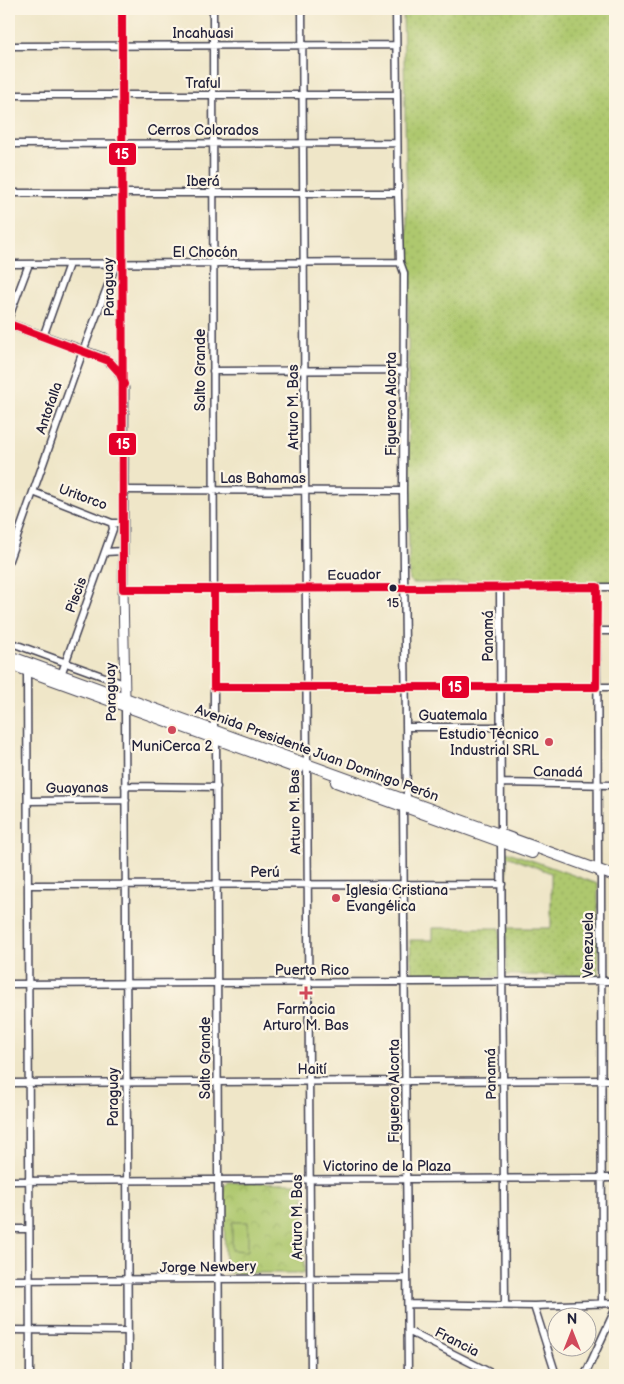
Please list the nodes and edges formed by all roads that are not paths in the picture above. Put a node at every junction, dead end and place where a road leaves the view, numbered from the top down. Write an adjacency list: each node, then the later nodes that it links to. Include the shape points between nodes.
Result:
1 (122, 9): 9 (street, Paraguay)
2 (213, 9): 7 (street, Salto Grande)
3 (302, 9): 5 (street, Arturo M. Bas)
4 (396, 9): 6 (street, Figueroa Alcorta)
5 (302, 44): 6 (street, Incahuasi); 7 (street, Incahuasi); 10 (street, Arturo M. Bas)
6 (396, 44): 14 (street, Figueroa Alcorta)
7 (212, 45): 9 (street, Incahuasi); 13 (street, Salto Grande)
8 (9, 46): 9 (street, Incahuasi)
9 (122, 46): 12 (street, Paraguay)
10 (302, 94): 13 (street, Traful); 14 (street, Traful); 17 (street, Arturo M. Bas)
11 (9, 95): 12 (street, Traful)
12 (122, 95): 13 (street, Traful); 15 (street, Paraguay)
13 (212, 95): 16 (street, Salto Grande)
14 (396, 95): 18 (street, Figueroa Alcorta)
15 (122, 143): 16 (street, Cerros Colorados); 19 (street, Cerros Colorados); 21 (street, Paraguay)
16 (213, 143): 17 (street, Cerros Colorados); 22 (street, Salto Grande)
17 (302, 143): 18 (street, Cerros Colorados); 24 (street, Arturo M. Bas)
18 (397, 143): 23 (street, Figueroa Alcorta)
19 (9, 144)
20 (9, 193): 21 (street, Iberá)
21 (122, 193): 22 (street, Iberá); 29 (street, Paraguay)
22 (213, 193): 24 (street, Iberá); 30 (street, Salto Grande)
23 (398, 193): 24 (street, Iberá); 25 (street, Figueroa Alcorta)
24 (303, 194): 31 (street, Arturo M. Bas)
25 (400, 262): 31 (street, El Chocón); 37 (street, Figueroa Alcorta, via 404,273)
26 (9, 264): 27 (street, El Chocón)
27 (29, 264): 28 (street, El Chocón); 32 (street)
28 (69, 264): 29 (street, El Chocón); 34 (street)
29 (119, 264): 30 (street, El Chocón); 35 (street, Antofalla); 39 (street, Paraguay)
30 (212, 264): 31 (street, El Chocón); 38 (street, Salto Grande)
31 (304, 264): 36 (street, Arturo M. Bas)
32 (9, 317)
33 (9, 324): 34 (main road)
34 (43, 337): 35 (main road)
35 (83, 351): 39 (main road, via 114,365); 44 (street, Antofalla)
36 (305, 370): 37 (street); 38 (street); 42 (street, Arturo M. Bas)
37 (404, 370): 43 (street, Figueroa Alcorta)
38 (213, 371): 41 (street, Salto Grande)
39 (124, 384): 40 (main road, Paraguay)
40 (123, 490): 41 (street, Las Bahamas); 46 (main road, Paraguay)
41 (213, 490): 42 (street, Las Bahamas); 54 (street, Salto Grande)
42 (306, 490): 43 (street, Las Bahamas); 55 (street, Arturo M. Bas)
43 (403, 491): 50 (street, Figueroa Alcorta)
44 (33, 492): 45 (street, Uritorco); 49 (street, Antofalla)
45 (112, 523): 46 (street, Uritorco); 48 (street, Piscis)
46 (124, 523): 47 (main road, Paraguay)
47 (123, 551): 48 (street); 56 (main road, Paraguay)
48 (105, 552): 61 (street, Piscis)
49 (9, 560)
50 (405, 587): 51 (street, Ecuador); 55 (street, Ecuador); 68 (street, Figueroa Alcorta)
51 (500, 587): 52 (street, Ecuador); 69 (street, Panamá)
52 (597, 587): 53 (street, Ecuador); 57 (street, Venezuela)
53 (615, 587)
54 (214, 588): 55 (street, Ecuador); 56 (street, Ecuador); 66 (street, Salto Grande)
55 (304, 588): 67 (street, Arturo M. Bas)
56 (123, 589): 65 (main road, Paraguay)
57 (596, 631): 58 (street); 70 (street, Venezuela)
58 (615, 631)
59 (9, 642): 61 (street)
60 (9, 656): 64 (main road, Avenida Presidente Juan Domingo Perón)
61 (65, 662): 64 (street, Piscis); 65 (street)
62 (9, 664): 63 (main road, Avenida Presidente Juan Domingo Perón)
63 (27, 671): 72 (main road, Avenida Presidente Juan Domingo Perón); 83 (street)
64 (61, 675): 72 (main road, Avenida Presidente Juan Domingo Perón)
65 (124, 684): 72 (main road, Paraguay)
66 (214, 687): 67 (street); 75 (street, Salto Grande)
67 (306, 687): 68 (street); 76 (street, Arturo M. Bas)
68 (406, 687): 69 (street); 74 (street, Figueroa Alcorta)
69 (501, 687): 70 (street); 73 (street, Panamá)
70 (596, 687): 71 (street); 78 (street, Venezuela)
71 (615, 687)
72 (125, 702): 75 (main road, Avenida Presidente Juan Domingo Perón); 80 (street, Paraguay)
73 (501, 727): 74 (street, Guatemala); 77 (street, Panamá)
74 (406, 728): 84 (street, Figueroa Alcorta)
75 (215, 736): 76 (main road, Avenida Presidente Juan Domingo Perón); 81 (street, Salto Grande)
76 (307, 768): 84 (main road, Avenida Presidente Juan Domingo Perón); 89 (street, Arturo M. Bas)
77 (501, 783): 78 (street, Canadá); 85 (street, Panamá)
78 (597, 785): 79 (street, Canadá); 86 (street, Venezuela)
79 (615, 785)
80 (126, 786): 81 (street, Guayanas); 82 (street, Paraguay)
81 (217, 787): 94 (street, Salto Grande)
82 (126, 800): 83 (street, Guayanas); 93 (street, Paraguay)
83 (28, 801): 92 (street)
84 (405, 803): 85 (main road, Avenida Presidente Juan Domingo Perón); 90 (street, Figueroa Alcorta)
85 (501, 838): 86 (main road, Avenida Presidente Juan Domingo Perón); 91 (street, Panamá)
86 (600, 874): 87 (main road, Avenida Presidente Juan Domingo Perón); 88 (main road, Avenida Presidente Juan Domingo Perón); 98 (street, Venezuela)
87 (615, 876)
88 (615, 883)
89 (308, 884): 90 (street, Perú); 94 (street, Perú); 96 (street, Arturo M. Bas)
90 (405, 884): 91 (street, Perú); 100 (street, Figueroa Alcorta)
91 (502, 884): 97 (street, Panamá)
92 (28, 885): 93 (street, Perú); 102 (street)
93 (126, 885): 94 (street, Perú); 103 (street, Paraguay)
94 (217, 885): 99 (street, Salto Grande)
95 (615, 981): 98 (street, Puerto Rico)
96 (308, 982): 99 (street, Puerto Rico); 100 (street, Puerto Rico); 106 (street, Arturo M. Bas)
97 (503, 982): 98 (street, Puerto Rico); 100 (street, Puerto Rico); 108 (street, Panamá)
98 (600, 982): 104 (street, Venezuela)
99 (217, 983): 103 (street, Puerto Rico); 109 (street, Salto Grande)
100 (406, 983): 107 (street, Figueroa Alcorta)
101 (9, 984): 102 (street, Puerto Rico)
102 (28, 984): 103 (street, Puerto Rico); 111 (street)
103 (126, 984): 112 (street, Paraguay)
104 (601, 1080): 105 (street, Haití); 108 (street, Haití); 113 (street, Venezuela)
105 (615, 1080)
106 (309, 1081): 107 (street, Haití); 109 (street, Haití); 116 (street, Arturo M. Bas)
107 (407, 1081): 108 (street, Haití); 117 (street, Figueroa Alcorta)
108 (504, 1081): 118 (street, Panamá)
109 (218, 1082): 112 (street, Haití); 115 (street, Salto Grande)
110 (9, 1083): 111 (street, Haití)
111 (29, 1083): 112 (street, Haití); 121 (street)
112 (127, 1083): 119 (street, Paraguay)
113 (602, 1178): 114 (street, Victorino de la Plaza); 118 (street, Victorino de la Plaza); 132 (street, Venezuela)
114 (615, 1178)
115 (218, 1179): 116 (street, Victorino de la Plaza); 119 (street, Victorino de la Plaza); 126 (street, Salto Grande)
116 (309, 1179): 117 (street, Victorino de la Plaza); 124 (street, Arturo M. Bas)
117 (406, 1179): 118 (street, Victorino de la Plaza); 125 (street, Figueroa Alcorta)
118 (505, 1179): 133 (street, Panamá)
119 (127, 1180): 121 (street, Victorino de la Plaza); 129 (street, Paraguay)
120 (9, 1181): 121 (street, Victorino de la Plaza)
121 (29, 1181): 123 (street)
122 (9, 1229): 123 (street)
123 (29, 1229): 128 (street)
124 (309, 1278): 125 (street, Jorge Newbery); 126 (street, Jorge Newbery); 143 (street, Arturo M. Bas)
125 (407, 1278): 131 (street, Figueroa Alcorta)
126 (218, 1279): 129 (street, Jorge Newbery); 142 (street, Salto Grande)
127 (9, 1280): 128 (street, Jorge Newbery)
128 (30, 1280): 129 (street, Jorge Newbery); 137 (street)
129 (128, 1280): 138 (street, Paraguay)
130 (615, 1303): 132 (street)
131 (408, 1304): 133 (street); 139 (street, Figueroa Alcorta)
132 (602, 1304): 134 (street)
133 (505, 1305): 134 (street)
134 (534, 1306): 146 (street)
135 (615, 1310): 147 (street)
136 (9, 1330): 137 (street)
137 (30, 1330): 138 (street); 140 (street)
138 (128, 1331): 141 (street, Paraguay)
139 (408, 1331): 144 (street, Figueroa Alcorta); 145 (street, Francia)
140 (30, 1375)
141 (128, 1375)
142 (218, 1375)
143 (311, 1375)
144 (408, 1375)
145 (495, 1375)
146 (556, 1375)
147 (585, 1375)

